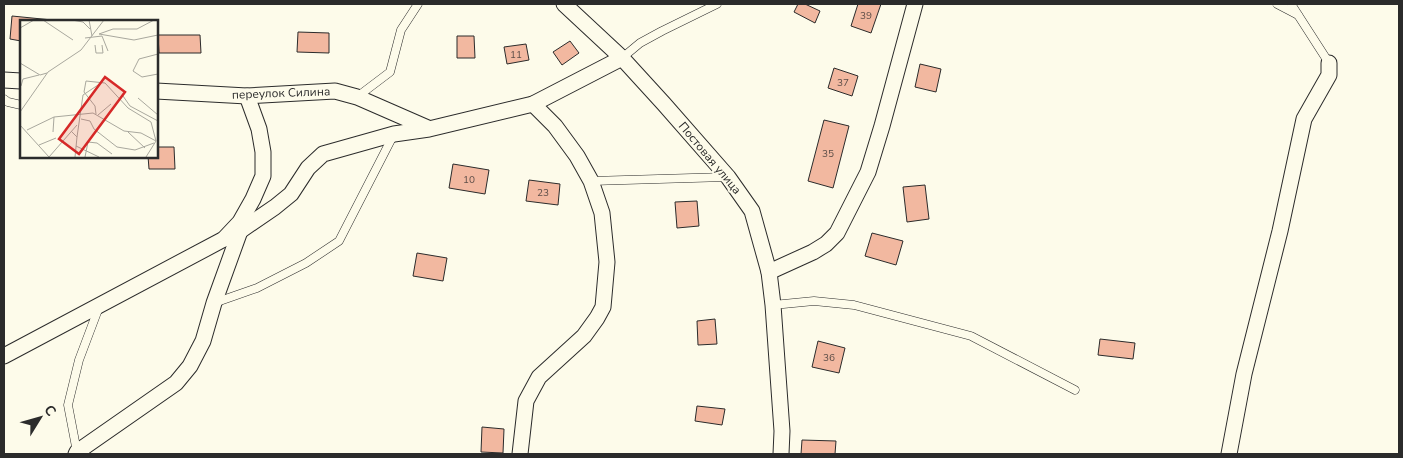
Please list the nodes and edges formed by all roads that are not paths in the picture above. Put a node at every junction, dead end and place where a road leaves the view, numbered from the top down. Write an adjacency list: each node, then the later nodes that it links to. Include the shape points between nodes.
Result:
1 (418, 4): 14 (lane, via 401,30 390,72)
2 (564, 4): 8 (street, Постовая улица)
3 (717, 4): 8 (lane, via 640,43)
4 (915, 4): 24 (street, via 868,172 837,233 826,244)
5 (1278, 4): 7 (lane)
6 (1291, 4): 7 (lane)
7 (1299, 15): 9 (lane)
8 (622, 58): 17 (street); 20 (street, Постовая улица)
9 (1329, 63): 33 (street, via 1329,76 1304,119 1244,374)
10 (4, 80): 11 (street)
11 (20, 81)
12 (158, 91): 13 (street, переулок Силина)
13 (247, 96): 14 (street, переулок Силина, via 335,91); 23 (street, via 259,129 263,152 262,176 240,222)
14 (357, 97): 18 (street, переулок Силина)
15 (4, 99): 16 (lane)
16 (20, 104)
17 (533, 104): 18 (street); 21 (street, via 555,126)
18 (429, 129): 19 (street)
19 (394, 134): 22 (street, via 323,154 308,168 291,194); 25 (lane, via 339,241 306,263 257,288)
20 (728, 177): 21 (lane); 24 (street, Постовая улица, via 752,211)
21 (591, 181): 31 (street, via 602,213 607,262 603,307 584,336 539,377 526,401)
22 (240, 231): 23 (street); 25 (street)
23 (224, 240): 26 (street)
24 (769, 272): 27 (street, Постовая улица)
25 (214, 303): 30 (street, via 203,341 190,366 176,383)
26 (100, 304): 28 (street); 30 (lane, via 79,360 68,405)
27 (773, 305): 29 (lane, via 814,301 854,305 971,336); 32 (street, Постовая улица)
28 (4, 356)
29 (1075, 390)
30 (77, 453)
31 (520, 454)
32 (781, 454)
33 (1229, 454)

